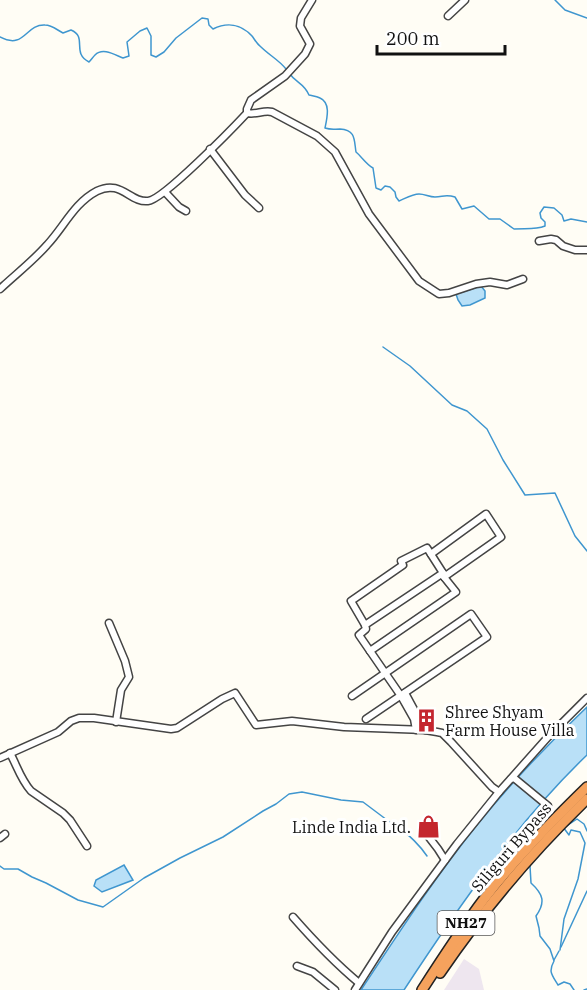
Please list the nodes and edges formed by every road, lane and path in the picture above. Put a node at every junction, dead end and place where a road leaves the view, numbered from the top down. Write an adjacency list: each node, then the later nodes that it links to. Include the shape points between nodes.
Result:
1 (312, 0): 4 (street, via 301,18 300,26 310,44 305,54 251,100)
2 (465, 0): 3 (street)
3 (448, 16)
4 (248, 113): 5 (street); 11 (street, via 272,111 317,136 335,152 369,214 419,281 439,294 476,284 507,285)
5 (210, 150): 6 (street); 7 (street)
6 (165, 192): 8 (street); 12 (street, via 144,201 115,188 99,190 81,202 40,253)
7 (259, 208)
8 (186, 211)
9 (539, 241): 10 (street, via 556,240 575,250)
10 (587, 250)
11 (523, 279)
12 (0, 289)
13 (431, 554): 14 (street); 14 (street, via 486,514 501,537); 16 (street, via 427,548 401,561 403,565 351,601)
14 (443, 575): 16 (street); 17 (street, via 456,592)
15 (109, 623): 23 (street, via 129,677 121,690)
16 (365, 625): 17 (street, via 359,635)
17 (370, 651): 18 (street)
18 (385, 673): 19 (street); 19 (street, via 471,614 487,637); 20 (street)
19 (403, 694): 22 (street); 24 (street); 25 (street)
20 (352, 696)
21 (587, 698): 28 (street)
22 (366, 719)
23 (116, 722): 24 (street, via 171,729 235,693 256,725 291,722); 26 (street, via 75,719 58,732)
24 (416, 730): 25 (street)
25 (425, 730): 30 (street, via 446,737)
26 (10, 753): 27 (street); 35 (street, via 31,791 63,813)
27 (0, 758)
28 (513, 778): 30 (street); 32 (street)
29 (587, 787): 33 (highway, Siliguri Bypass / NH27)
30 (499, 792): 36 (street)
31 (587, 799): 33 (highway, NH27)
32 (547, 805)
33 (565, 814): 37 (highway, Siliguri Bypass / NH27)
34 (428, 836): 36 (street)
35 (87, 846)
36 (445, 860): 40 (street)
37 (519, 863): 43 (highway, Siliguri Bypass / NH27, via 463,927); 44 (highway, NH27)
38 (293, 917): 40 (street)
39 (297, 966): 41 (street, via 313,972)
40 (359, 983): 42 (street)
41 (335, 990)
42 (355, 990)
43 (422, 990)
44 (429, 990)

